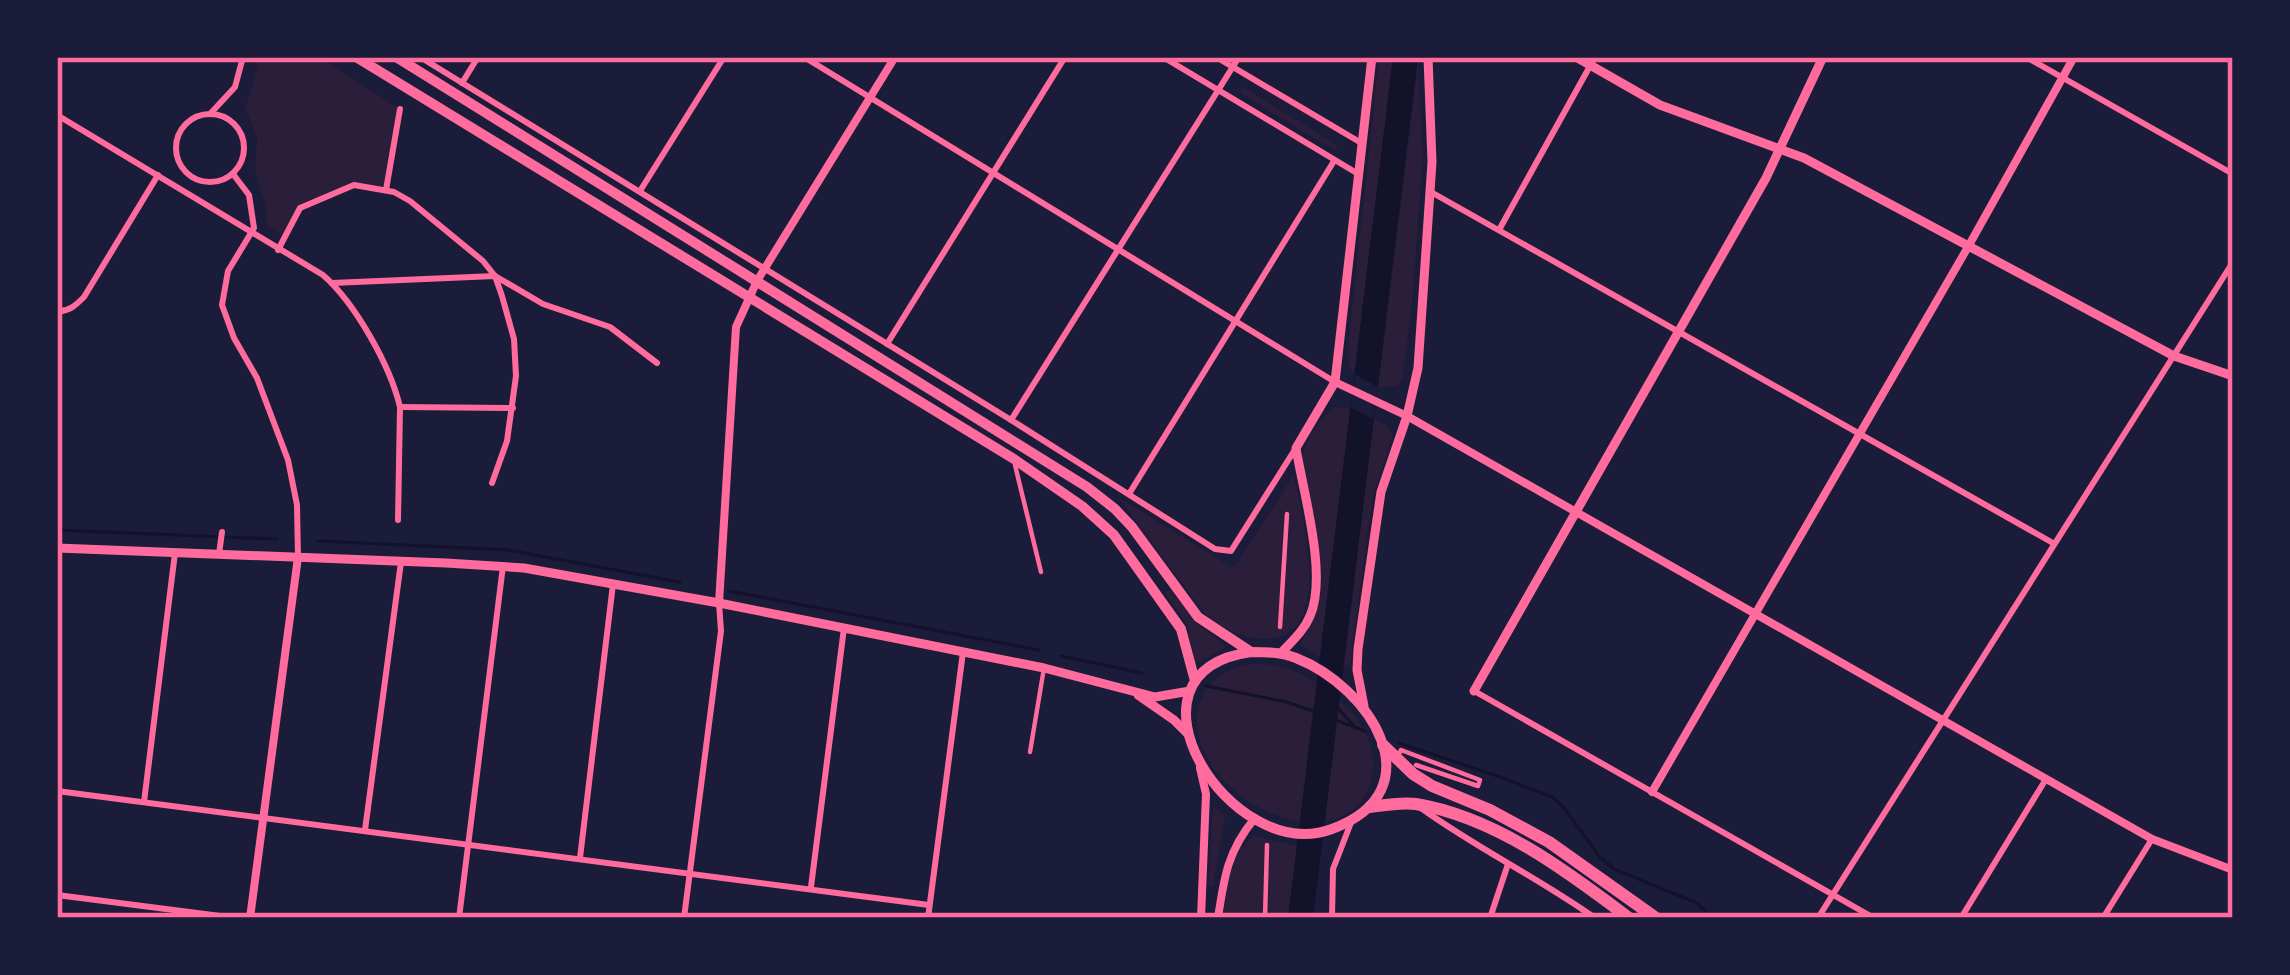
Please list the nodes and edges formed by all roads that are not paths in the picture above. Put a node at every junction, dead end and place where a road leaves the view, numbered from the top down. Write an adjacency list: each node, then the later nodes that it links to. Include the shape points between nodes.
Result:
1 (243, 57): 26 (street, via 235,87)
2 (356, 57): 48 (highway)
3 (396, 57): 45 (highway)
4 (420, 57): 22 (street)
5 (478, 57): 22 (street)
6 (724, 57): 37 (street)
7 (804, 57): 24 (street)
8 (895, 57): 24 (street)
9 (1065, 57): 32 (street)
10 (1163, 57): 23 (street)
11 (1216, 57): 20 (street)
12 (1239, 57): 20 (street)
13 (1372, 57): 28 (main road)
14 (1429, 57): 38 (main road)
15 (1576, 57): 19 (main road)
16 (1823, 57): 29 (main road)
17 (2026, 57): 21 (street)
18 (2074, 57): 21 (street)
19 (1593, 61): 29 (main road, via 1660,105); 39 (street)
20 (1233, 67): 23 (street); 28 (street)
21 (2062, 78): 33 (street); 41 (street)
22 (462, 82): 37 (street)
23 (1218, 91): 30 (street); 43 (street)
24 (870, 98): 32 (street); 45 (street)
25 (400, 109): 36 (street)
26 (209, 114): 31 (street, via 240,131 244,154); 31 (street, via 182,128 178,160 202,182)
27 (57, 115): 34 (street)
28 (1363, 144): 35 (main road)
29 (1780, 149): 41 (main road); 51 (main road)
30 (1334, 161): 35 (street); 50 (street)
31 (233, 173): 40 (street, via 253,206)
32 (993, 173): 43 (street); 52 (street)
33 (2233, 174)
34 (158, 175): 40 (street); 49 (street, via 84,297)
35 (1360, 176): 56 (main road)
36 (386, 190): 42 (street, via 354,185 300,208); 46 (street, via 452,234)
37 (640, 190): 45 (street)
38 (1431, 192): 39 (street); 59 (main road)
39 (1499, 230): 51 (street)
40 (252, 234): 42 (street); 74 (street, via 228,271 222,305 288,460)
41 (1968, 247): 53 (main road); 61 (street)
42 (278, 250): 47 (street)
43 (1118, 250): 50 (street); 60 (street)
44 (2233, 262): 53 (street)
45 (760, 275): 48 (street); 52 (street); 84 (highway, via 1087,487 1132,527 1198,617)
46 (495, 276): 47 (street); 54 (street, via 543,304 610,327); 58 (street, via 514,339)
47 (332, 283): 57 (street, via 372,343)
48 (748, 296): 63 (highway); 79 (street, via 736,327)
49 (57, 311)
50 (1235, 322): 56 (street); 65 (street)
51 (1678, 333): 61 (street); 66 (main road)
52 (887, 344): 60 (street)
53 (2174, 356): 55 (main road); 70 (street)
54 (657, 363)
55 (2233, 376)
56 (1335, 382): 59 (street); 62 (main road)
57 (400, 407): 58 (street); 68 (street)
58 (513, 408): 64 (street)
59 (1407, 416): 66 (street); 90 (main road, via 1379,502 1358,650)
60 (1011, 420): 65 (street)
61 (1859, 433): 70 (street); 80 (street)
62 (1296, 448): 65 (street, via 1231,551 1215,550); 85 (main road, via 1317,578 1310,618)
63 (1014, 459): 77 (street); 87 (highway, via 1114,535 1173,615)
64 (492, 483)
65 (1129, 494)
66 (1576, 512): 80 (street); 88 (main road)
67 (1287, 514): 81 (street)
68 (398, 520)
69 (221, 536): 73 (street)
70 (2053, 543): 91 (street)
71 (57, 548): 72 (main road)
72 (175, 553): 73 (main road); 101 (street)
73 (219, 554): 74 (main road)
74 (298, 557): 75 (main road); 104 (street)
75 (401, 562): 76 (main road); 107 (street)
76 (502, 566): 78 (main road); 109 (street)
77 (1041, 572)
78 (614, 584): 79 (main road); 111 (street)
79 (719, 603): 82 (main road); 114 (street)
80 (1755, 614): 91 (street); 100 (street)
81 (1280, 627)
82 (844, 628): 83 (main road); 115 (street)
83 (963, 652): 86 (main road); 118 (street)
84 (1251, 652): 85 (highway); 87 (highway, via 1220,659)
85 (1281, 653): 90 (highway, via 1319,669)
86 (1044, 668): 89 (main road); 94 (street)
87 (1193, 686): 89 (main road, via 1162,697); 92 (highway)
88 (1474, 691): 100 (street)
89 (1134, 692): 92 (main road)
90 (1364, 706): 93 (highway)
91 (1942, 720): 98 (street); 116 (street)
92 (1187, 733): 96 (highway)
93 (1383, 745): 95 (highway); 103 (highway, via 1386,769)
94 (1030, 752)
95 (1397, 759): 97 (street, via 1400,750 1480,780 1478,786); 131 (highway, via 1432,786 1549,842)
96 (1198, 761): 105 (highway, via 1220,792); 124 (street, via 1206,794)
97 (1416, 765)
98 (2047, 779): 108 (street); 134 (street)
99 (57, 790): 101 (street)
100 (1652, 792): 116 (street)
101 (144, 802): 104 (street)
102 (1415, 804): 103 (highway); 112 (street); 130 (highway, via 1520,844)
103 (1370, 807): 106 (highway)
104 (263, 816): 107 (street); 120 (street)
105 (1256, 818): 106 (highway, via 1299,834); 125 (street, via 1230,857)
106 (1352, 820): 127 (street, via 1333,869)
107 (365, 830): 109 (street)
108 (2152, 839): 113 (street); 135 (street)
109 (468, 844): 111 (street); 121 (street)
110 (1267, 845): 126 (street)
111 (580, 858): 114 (street)
112 (1508, 864): 128 (street); 129 (street)
113 (2233, 870)
114 (690, 872): 115 (street); 122 (street)
115 (811, 887): 118 (street)
116 (1832, 894): 132 (street); 133 (street)
117 (57, 895): 119 (street)
118 (929, 905): 123 (street)
119 (236, 918)
120 (250, 918)
121 (459, 918)
122 (684, 918)
123 (928, 918)
124 (1201, 918)
125 (1218, 918)
126 (1265, 918)
127 (1332, 918)
128 (1490, 918)
129 (1595, 918)
130 (1628, 918)
131 (1656, 918)
132 (1818, 918)
133 (1874, 918)
134 (1961, 918)
135 (2103, 918)

